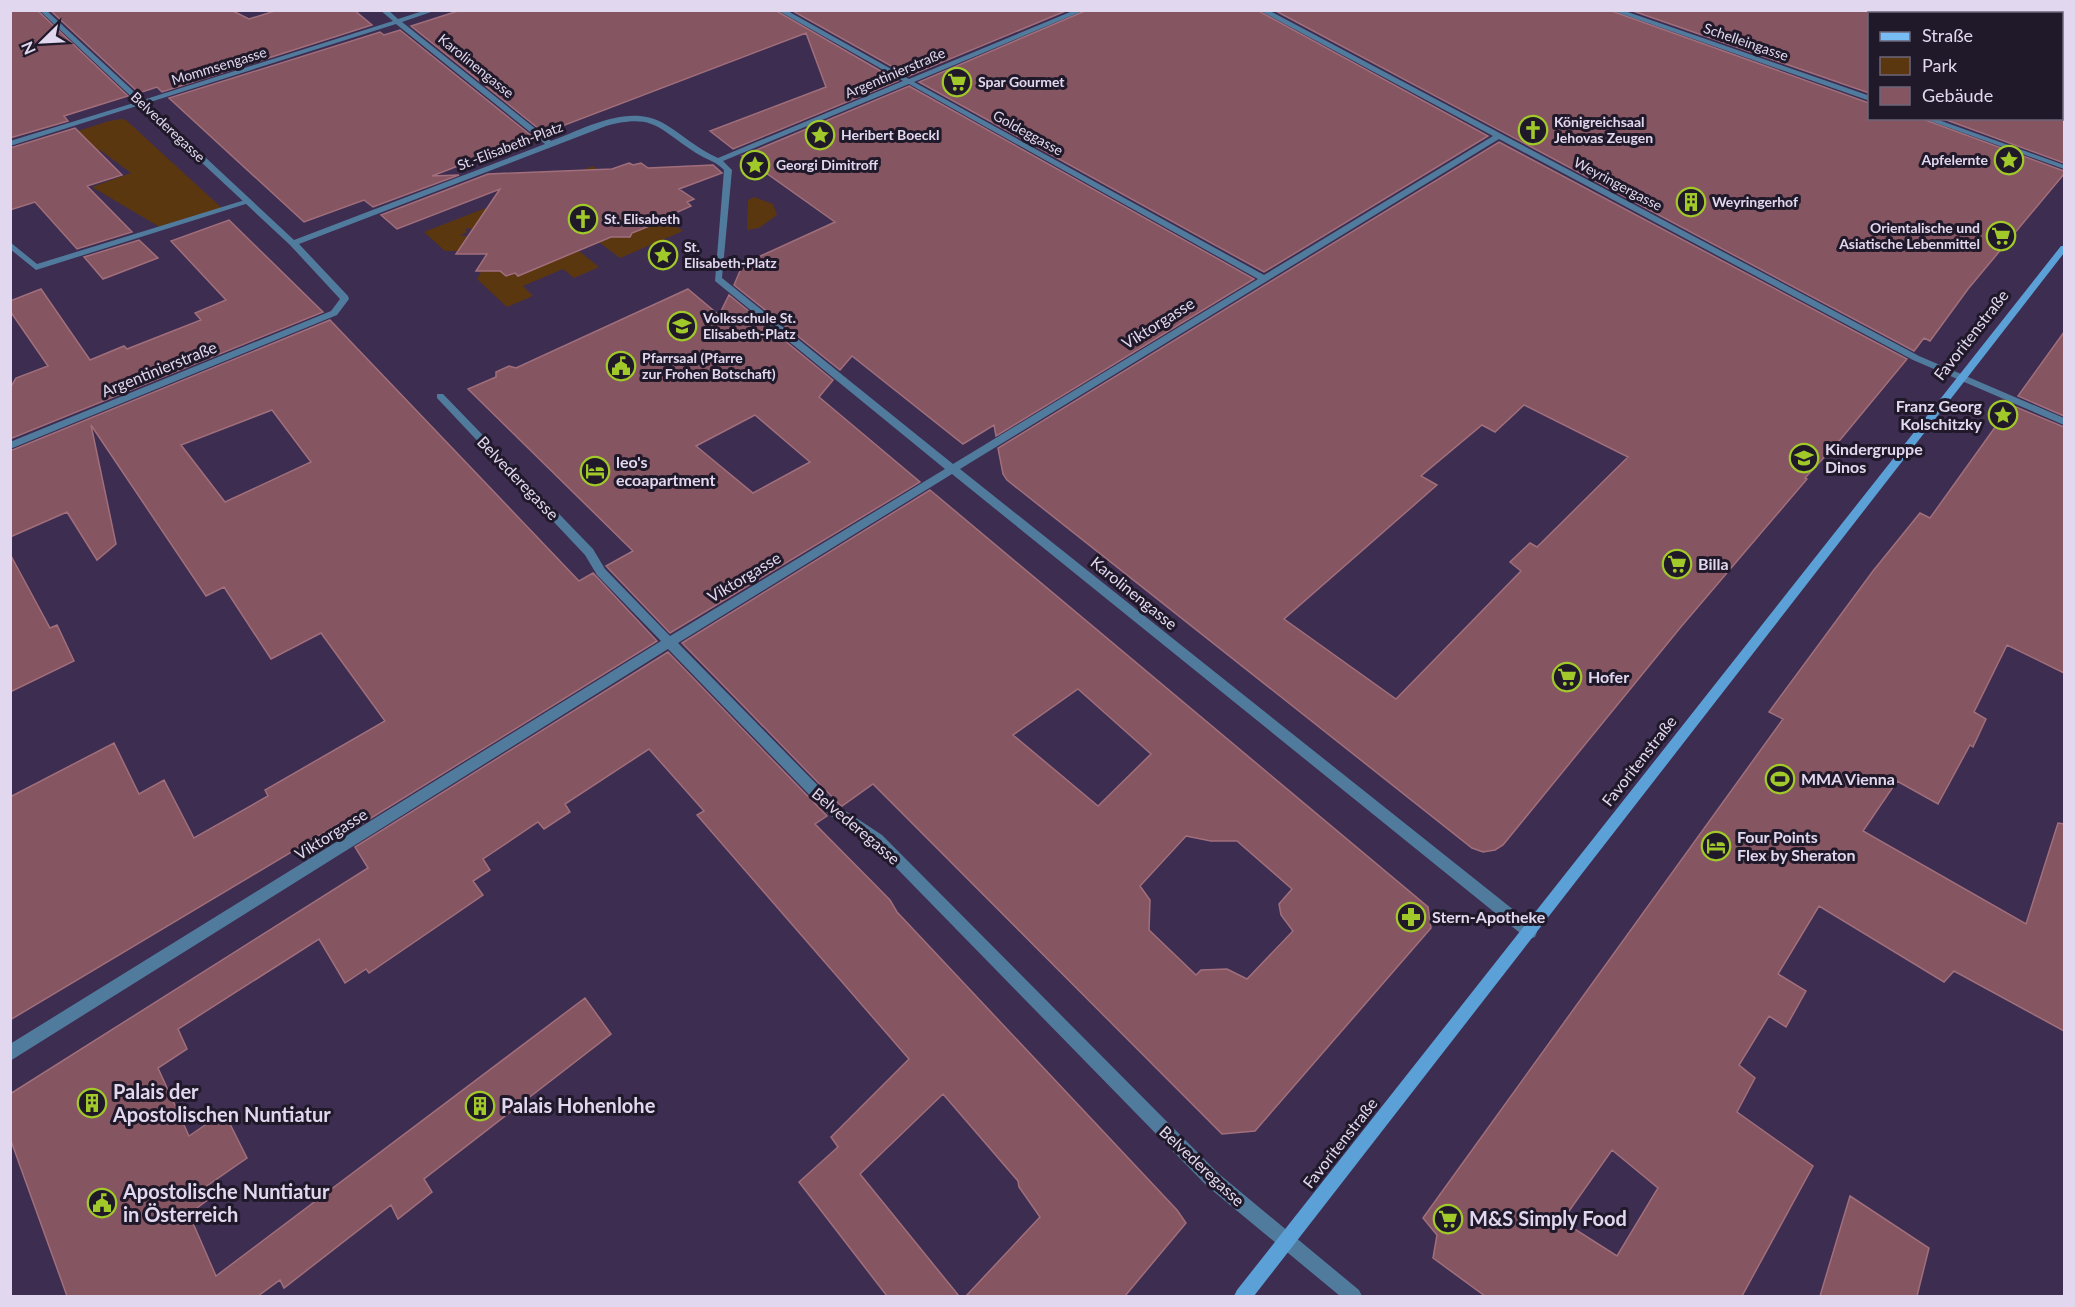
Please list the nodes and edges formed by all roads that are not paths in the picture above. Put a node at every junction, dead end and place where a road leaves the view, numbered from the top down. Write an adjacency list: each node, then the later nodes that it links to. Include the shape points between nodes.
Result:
1 (42, 10): 11 (street, Belvederegasse)
2 (383, 10): 8 (street, Karolinengasse)
3 (434, 10): 8 (street, Mommsengasse)
4 (780, 10): 9 (street, Goldeggasse)
5 (1082, 10): 9 (street, Argentinierstraße)
6 (1262, 10): 13 (street, Weyringergasse)
7 (1614, 10): 10 (street, Schelleingasse)
8 (398, 22): 11 (street, Mommsengasse); 15 (street, Karolinengasse)
9 (907, 82): 16 (street, Argentinierstraße); 22 (street, Goldeggasse)
10 (1868, 99)
11 (141, 102): 14 (street, Mommsengasse); 18 (street, Belvederegasse)
12 (1930, 120): 17 (street)
13 (1499, 136): 22 (street, Viktorgasse); 23 (street, Weyringergasse, via 1916,358)
14 (10, 144)
15 (551, 145): 16 (street, St.-Elisabeth-Platz, via 612,122 649,119 661,123 701,153); 19 (street, St.-Elisabeth-Platz)
16 (719, 160): 27 (street, Karolinengasse, via 728,173 718,279)
17 (2064, 167)
18 (248, 202): 19 (street, Belvederegasse); 20 (street, via 36,267)
19 (293, 243): 26 (street, Argentinierstraße, via 344,296 337,311)
20 (10, 244)
21 (2064, 248): 23 (main road, Favoritenstraße)
22 (1263, 278): 27 (street, Viktorgasse)
23 (1963, 379): 25 (street, Weyringergasse); 29 (main road, Favoritenstraße)
24 (440, 396): 28 (street, Belvederegasse)
25 (2064, 422)
26 (10, 446)
27 (953, 469): 28 (street, Viktorgasse); 29 (street, Karolinengasse)
28 (670, 642): 30 (street, Viktorgasse); 31 (street, Belvederegasse, via 833,810 878,839 1213,1180)
29 (1530, 932): 31 (main road, Favoritenstraße)
30 (10, 1053)
31 (1288, 1240): 32 (main road, Favoritenstraße); 33 (street, Belvederegasse)
32 (1243, 1296)
33 (1353, 1296)

